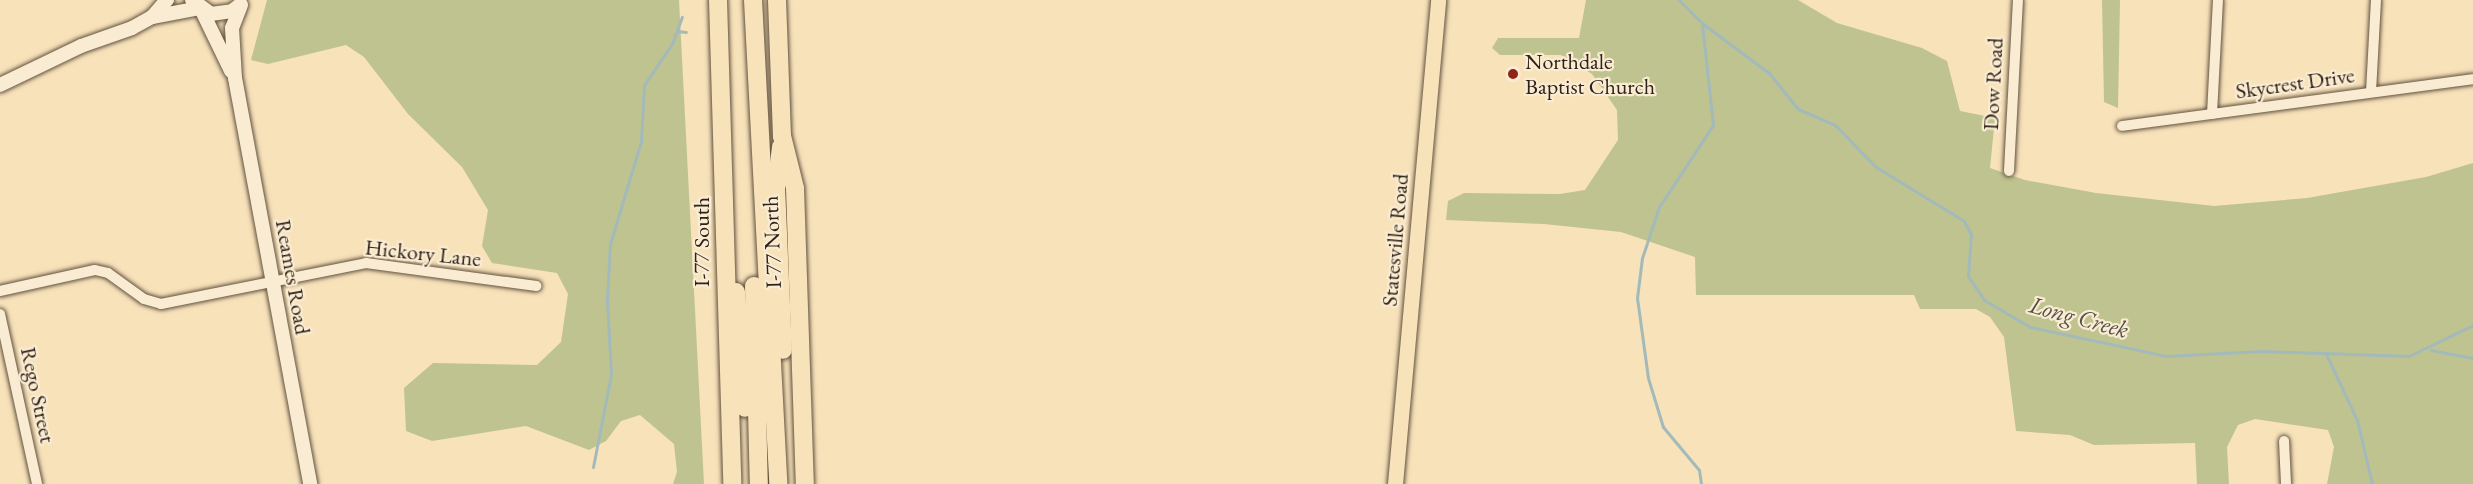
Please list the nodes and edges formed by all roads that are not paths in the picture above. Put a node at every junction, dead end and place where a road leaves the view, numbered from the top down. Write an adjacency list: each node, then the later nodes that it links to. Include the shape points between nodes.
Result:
1 (167, 0): 12 (main road)
2 (718, 0): 21 (highway, I-77 South)
3 (740, 0): 31 (highway, via 756,318)
4 (753, 0): 32 (highway)
5 (777, 0): 19 (highway, I-77 North)
6 (1438, 0): 35 (main road, Statesville Road)
7 (2018, 0): 20 (street, Dow Road)
8 (2218, 0): 17 (street)
9 (2376, 0): 16 (street)
10 (242, 3): 11 (main road, via 221,15); 13 (main road, Reames Road, via 232,28)
11 (198, 6): 12 (main road); 13 (main road, Reames Road)
12 (152, 17): 15 (main road)
13 (235, 78): 22 (main road, Reames Road)
14 (2473, 79): 16 (street, Skycrest Drive)
15 (0, 85)
16 (2371, 92): 17 (street, Skycrest Drive)
17 (2212, 114): 18 (street, Skycrest Drive)
18 (2122, 126)
19 (782, 136): 33 (highway, via 776,186); 34 (highway, I-77 North, via 795,188)
20 (2009, 171)
21 (726, 198): 29 (highway, I-77 South, via 726,368); 30 (highway, via 741,340)
22 (272, 283): 23 (street, Hickory Lane, via 366,263); 24 (street, Hickory Lane, via 177,303 153,303 108,273 94,270); 28 (main road, Reames Road)
23 (536, 286)
24 (0, 291)
25 (0, 314): 27 (street, Rego Street)
26 (2284, 441): 36 (street)
27 (37, 484)
28 (310, 484)
29 (732, 484)
30 (749, 484)
31 (759, 484)
32 (778, 484)
33 (787, 484)
34 (805, 484)
35 (1395, 484)
36 (2286, 484)

